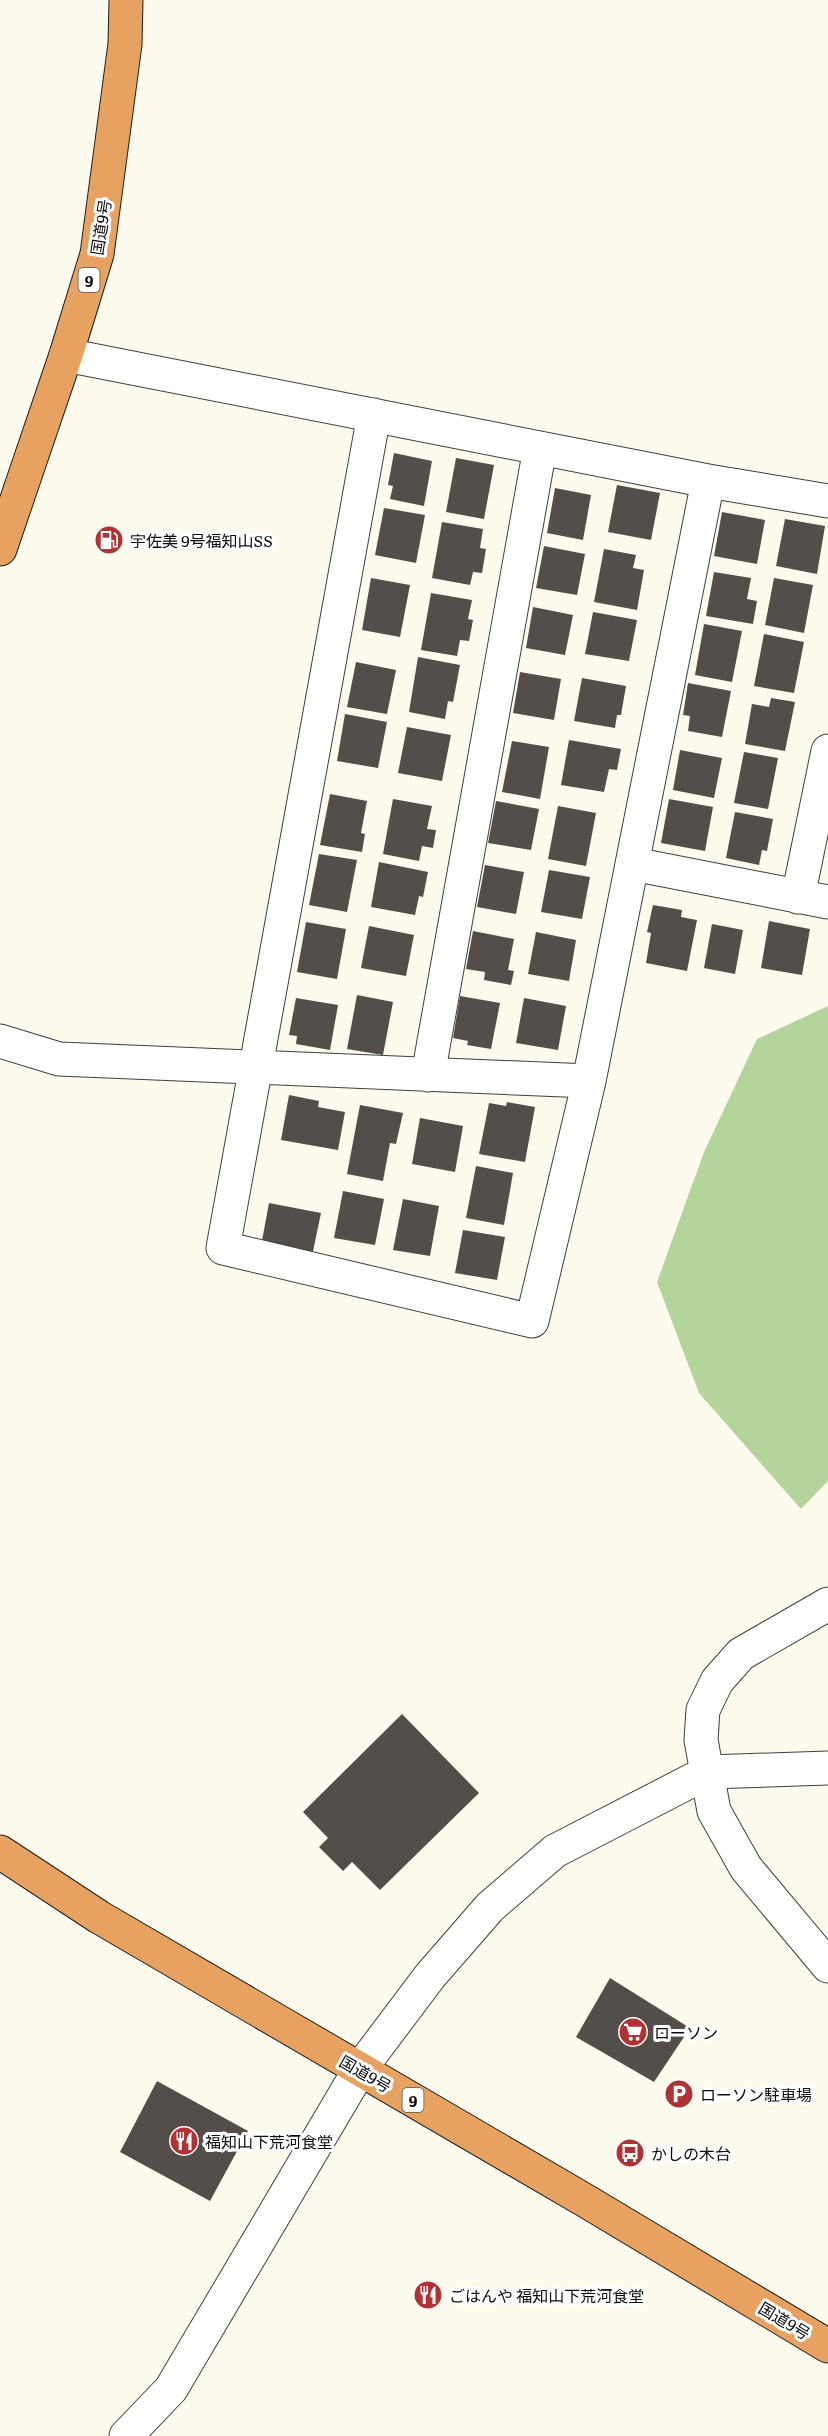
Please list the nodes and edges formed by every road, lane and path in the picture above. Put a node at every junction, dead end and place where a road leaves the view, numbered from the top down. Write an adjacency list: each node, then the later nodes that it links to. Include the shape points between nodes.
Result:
1 (126, 0): 2 (highway, 国道9号 / 9, via 125,44 97,254)
2 (66, 355): 3 (street); 7 (highway, 国道9号 / 9)
3 (374, 416): 4 (street); 12 (street)
4 (540, 448): 5 (street); 13 (street)
5 (708, 481): 6 (street); 9 (street)
6 (828, 501)
7 (0, 549)
8 (828, 751): 10 (street)
9 (633, 864): 10 (street); 14 (street)
10 (813, 899)
11 (0, 1041): 12 (street, via 59,1059)
12 (256, 1067): 13 (street); 14 (street, via 223,1248 532,1321)
13 (428, 1075): 14 (street)
14 (589, 1081)
15 (828, 1604): 17 (street, via 741,1654 717,1681 703,1710 700,1740)
16 (828, 1768): 17 (street)
17 (708, 1772): 19 (street, via 714,1811 746,1868); 21 (street, via 555,1851 498,1900 430,1976)
18 (0, 1852): 21 (highway, 国道9号 / 9, via 99,1917)
19 (817, 1930): 20 (street)
20 (828, 1966)
21 (360, 2069): 22 (highway, 国道9号 / 9); 23 (street, via 171,2389)
22 (828, 2346)
23 (126, 2436)

